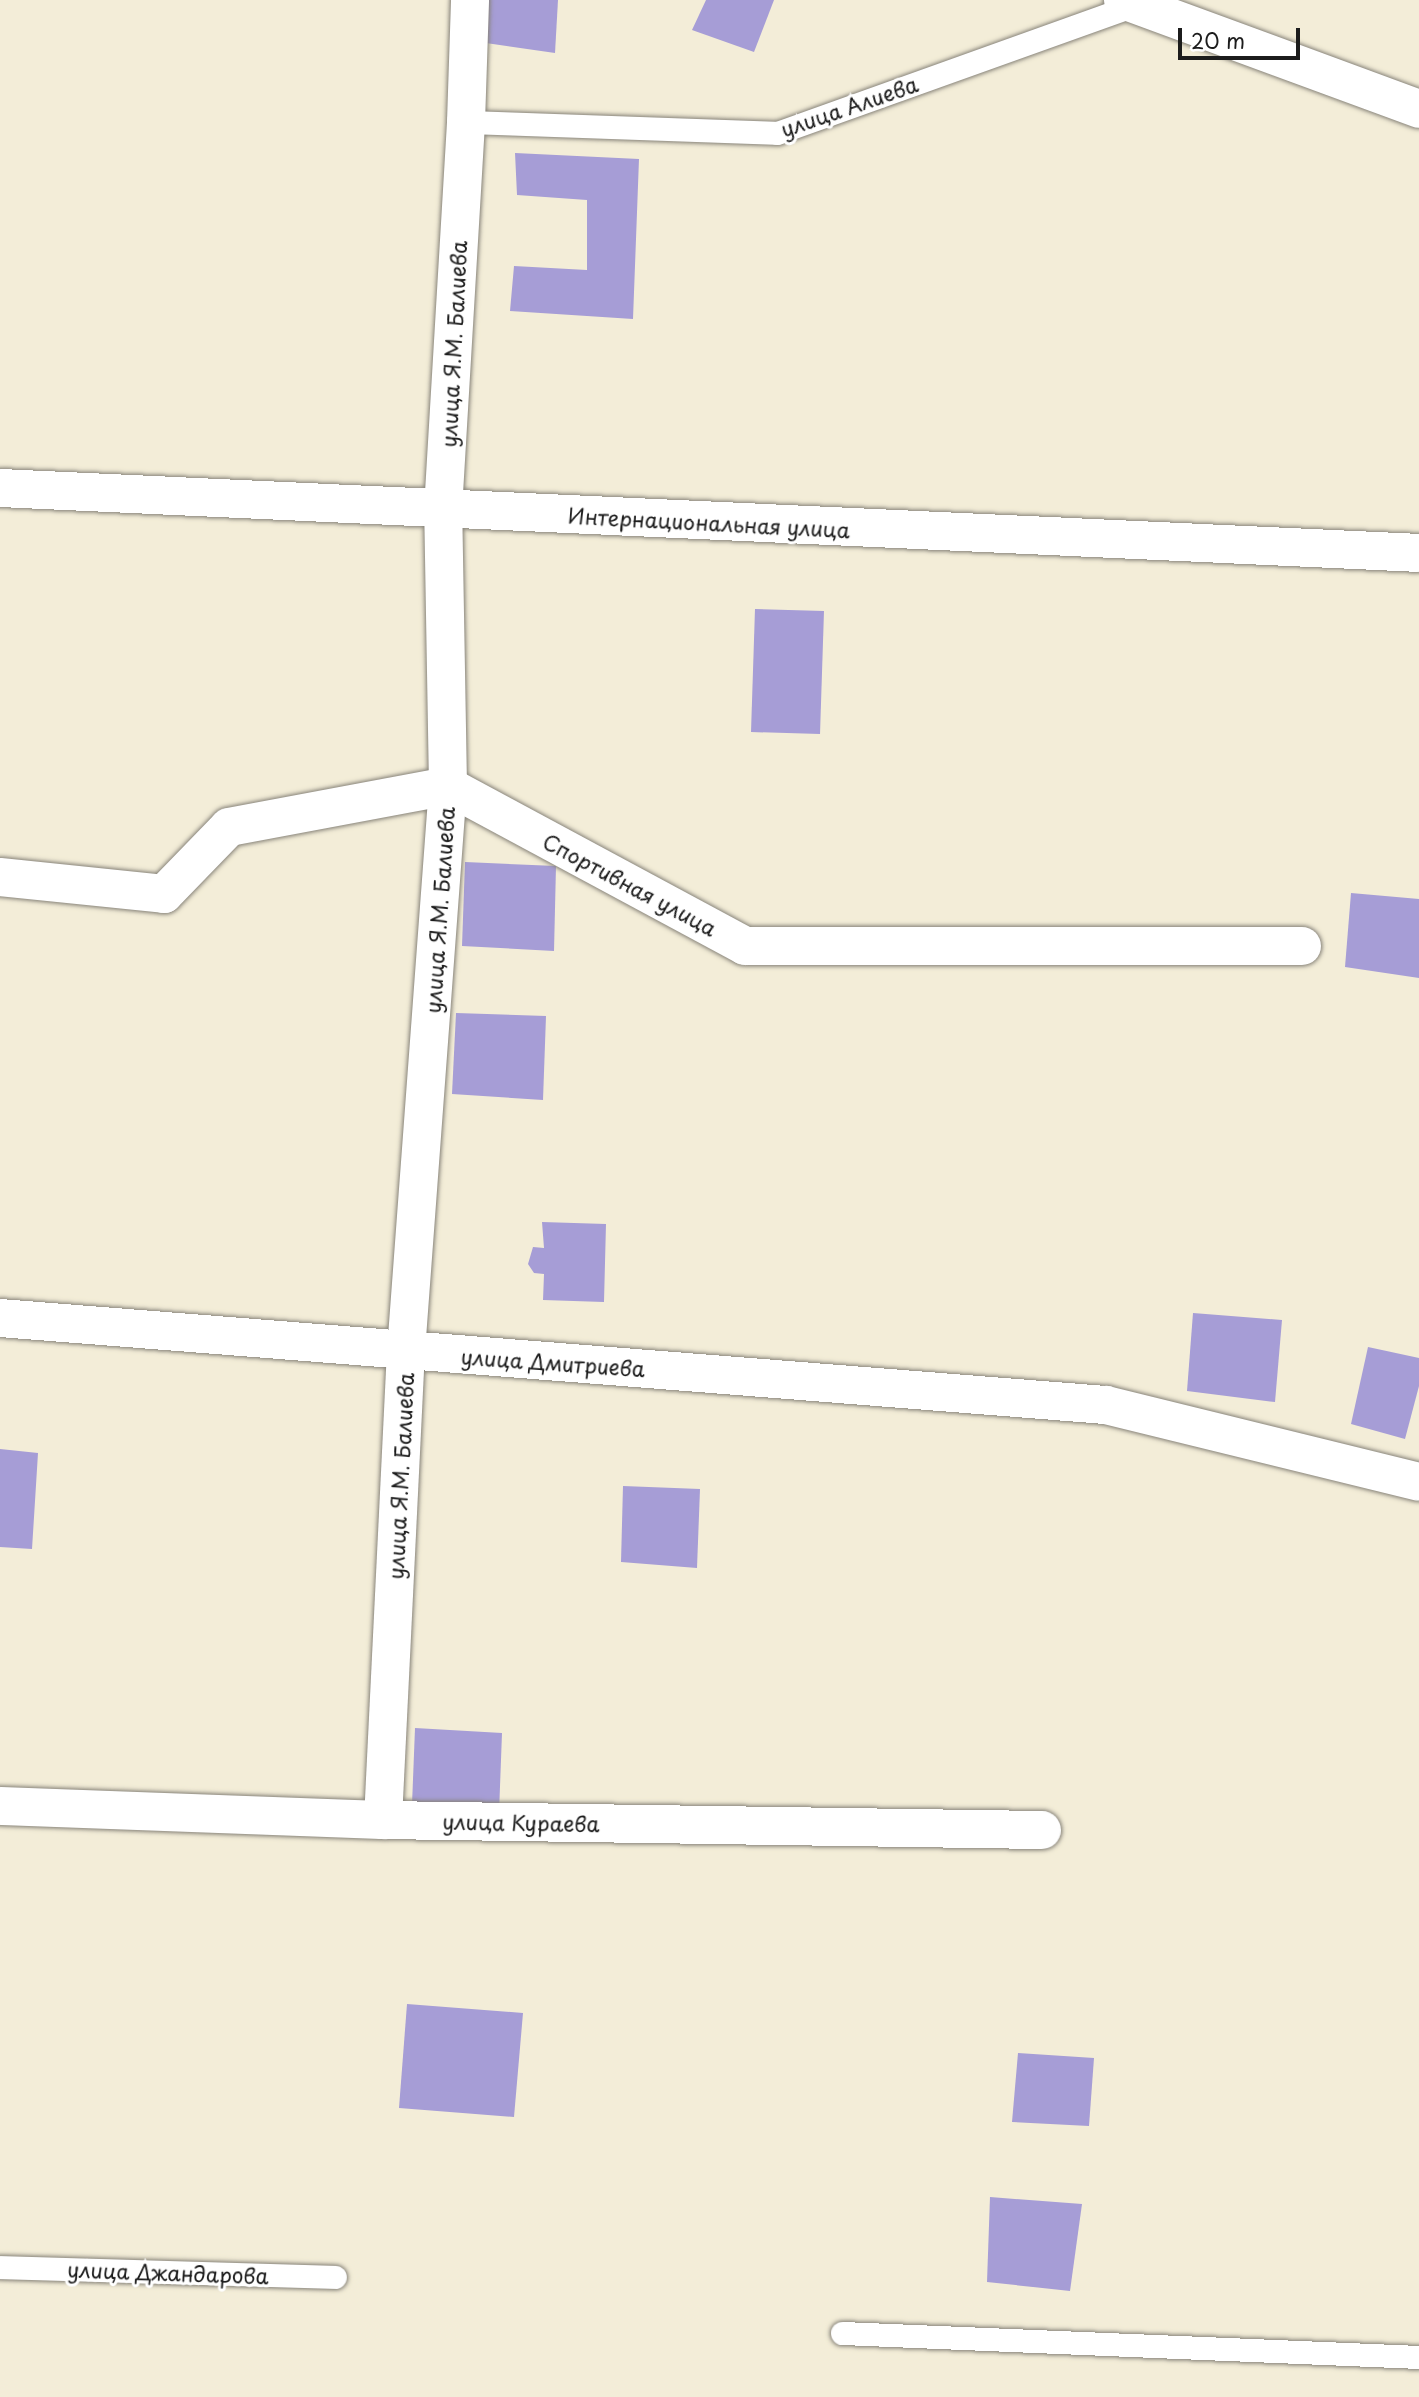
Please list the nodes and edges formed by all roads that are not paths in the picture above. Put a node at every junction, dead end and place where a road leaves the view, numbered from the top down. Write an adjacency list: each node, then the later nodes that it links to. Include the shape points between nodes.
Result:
1 (470, 0): 4 (street, улица Я.М. Балиева)
2 (1129, 2): 3 (street); 4 (lane, улица Алиева, via 777,133)
3 (1419, 109)
4 (466, 121): 6 (street, улица Я.М. Балиева)
5 (0, 488): 6 (street, Интернациональная улица)
6 (443, 510): 7 (street, Интернациональная улица); 8 (street, улица Я.М. Балиева)
7 (1419, 554)
8 (448, 786): 9 (street, via 229,827 164,894); 10 (street, Спортивная улица, via 745,946); 12 (street, улица Я.М. Балиева)
9 (0, 877)
10 (1302, 946)
11 (0, 1318): 12 (street, улица Дмитриева)
12 (406, 1351): 13 (street, улица Дмитриева, via 1106,1405); 15 (street, улица Я.М. Балиева)
13 (1419, 1482)
14 (0, 1806): 15 (street, улица Кураева)
15 (383, 1820): 16 (street, улица Кураева)
16 (1042, 1830)
17 (0, 2267): 18 (lane, улица Джандарова)
18 (335, 2277)
19 (842, 2333): 20 (lane)
20 (1419, 2357)

